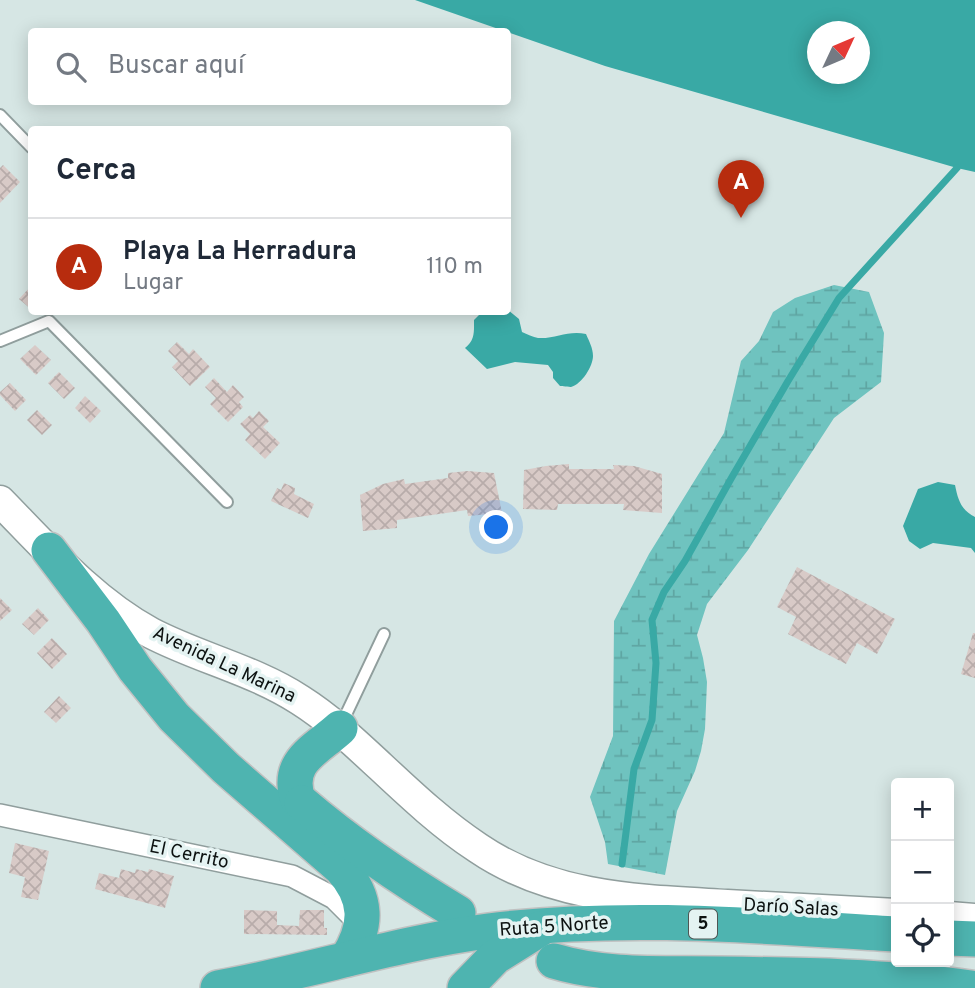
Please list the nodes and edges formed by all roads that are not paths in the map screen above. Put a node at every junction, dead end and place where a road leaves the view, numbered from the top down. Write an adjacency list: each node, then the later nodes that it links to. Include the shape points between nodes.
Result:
1 (0, 115): 2 (lane)
2 (28, 144)
3 (54, 315): 4 (lane)
4 (49, 321): 5 (lane); 7 (lane)
5 (0, 341)
6 (0, 501): 8 (main road, Avenida La Marina)
7 (227, 502)
8 (49, 550): 9 (highway); 11 (main road, Avenida La Marina, via 130,621 287,692)
9 (103, 621): 12 (highway, via 205,720); 19 (highway, via 174,717 351,879 361,903)
10 (384, 634): 11 (lane)
11 (340, 728): 12 (highway, via 298,766 294,780); 14 (main road, Avenida La Marina, via 413,797 481,850 539,879)
12 (298, 800): 15 (highway, via 358,849)
13 (0, 816): 19 (street, El Cerrito, via 292,876 334,898)
14 (602, 895): 16 (main road, Darío Salas)
15 (458, 913)
16 (891, 914)
17 (954, 917): 18 (main road)
18 (975, 919)
19 (362, 926): 24 (highway)
20 (546, 926): 21 (highway, Ruta 5 Norte / 5, via 678,923); 24 (highway, Ruta 5 Norte / 5, via 460,935); 27 (highway, via 495,957)
21 (891, 934)
22 (954, 938): 23 (highway)
23 (975, 939)
24 (347, 960): 26 (highway, Ruta 5 Norte / 5)
25 (554, 961): 28 (highway, via 616,972 862,977)
26 (218, 988)
27 (465, 988)
28 (971, 988)

